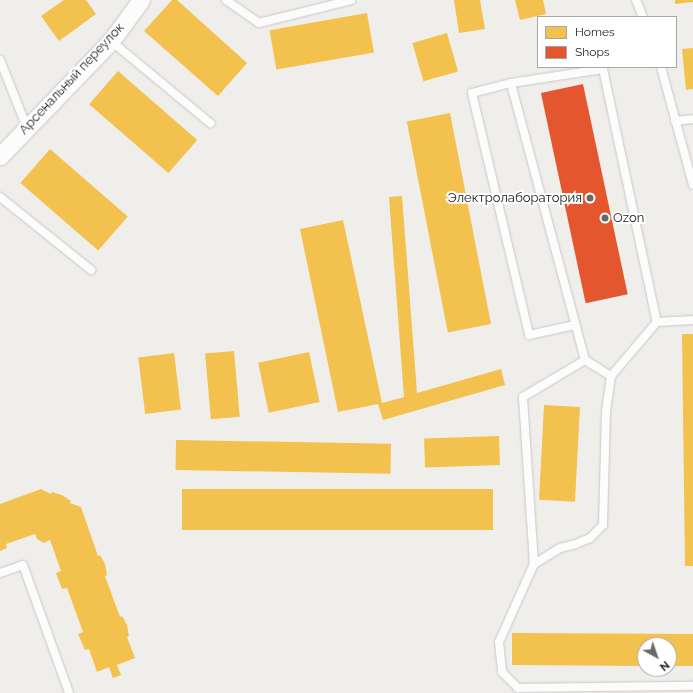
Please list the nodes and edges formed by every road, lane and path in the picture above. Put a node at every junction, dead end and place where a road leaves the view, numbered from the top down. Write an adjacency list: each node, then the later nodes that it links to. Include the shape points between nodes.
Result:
1 (141, 0): 6 (street, Арсенальный переулок)
2 (226, 0): 3 (lane, via 258,23)
3 (351, 0)
4 (636, 0): 5 (lane)
5 (643, 16)
6 (111, 41): 12 (lane); 13 (street, Арсенальный переулок)
7 (0, 60): 13 (lane)
8 (660, 68): 11 (lane)
9 (511, 84): 19 (lane, via 603,69); 20 (lane); 20 (lane, via 472,92 529,335)
10 (693, 120): 11 (lane)
11 (675, 121): 15 (lane)
12 (210, 123)
13 (27, 128): 14 (street, Арсенальный переулок)
14 (0, 156)
15 (693, 185)
16 (0, 197): 17 (lane)
17 (91, 270)
18 (693, 320): 19 (lane)
19 (656, 322): 22 (lane)
20 (575, 325): 21 (lane)
21 (585, 360): 22 (lane); 23 (lane, via 524,397)
22 (611, 376): 23 (lane, via 606,411 602,525 590,538 560,548)
23 (534, 564): 25 (lane, via 498,642 502,672 518,688)
24 (0, 573): 26 (lane, via 23,566)
25 (693, 686)
26 (70, 693)

